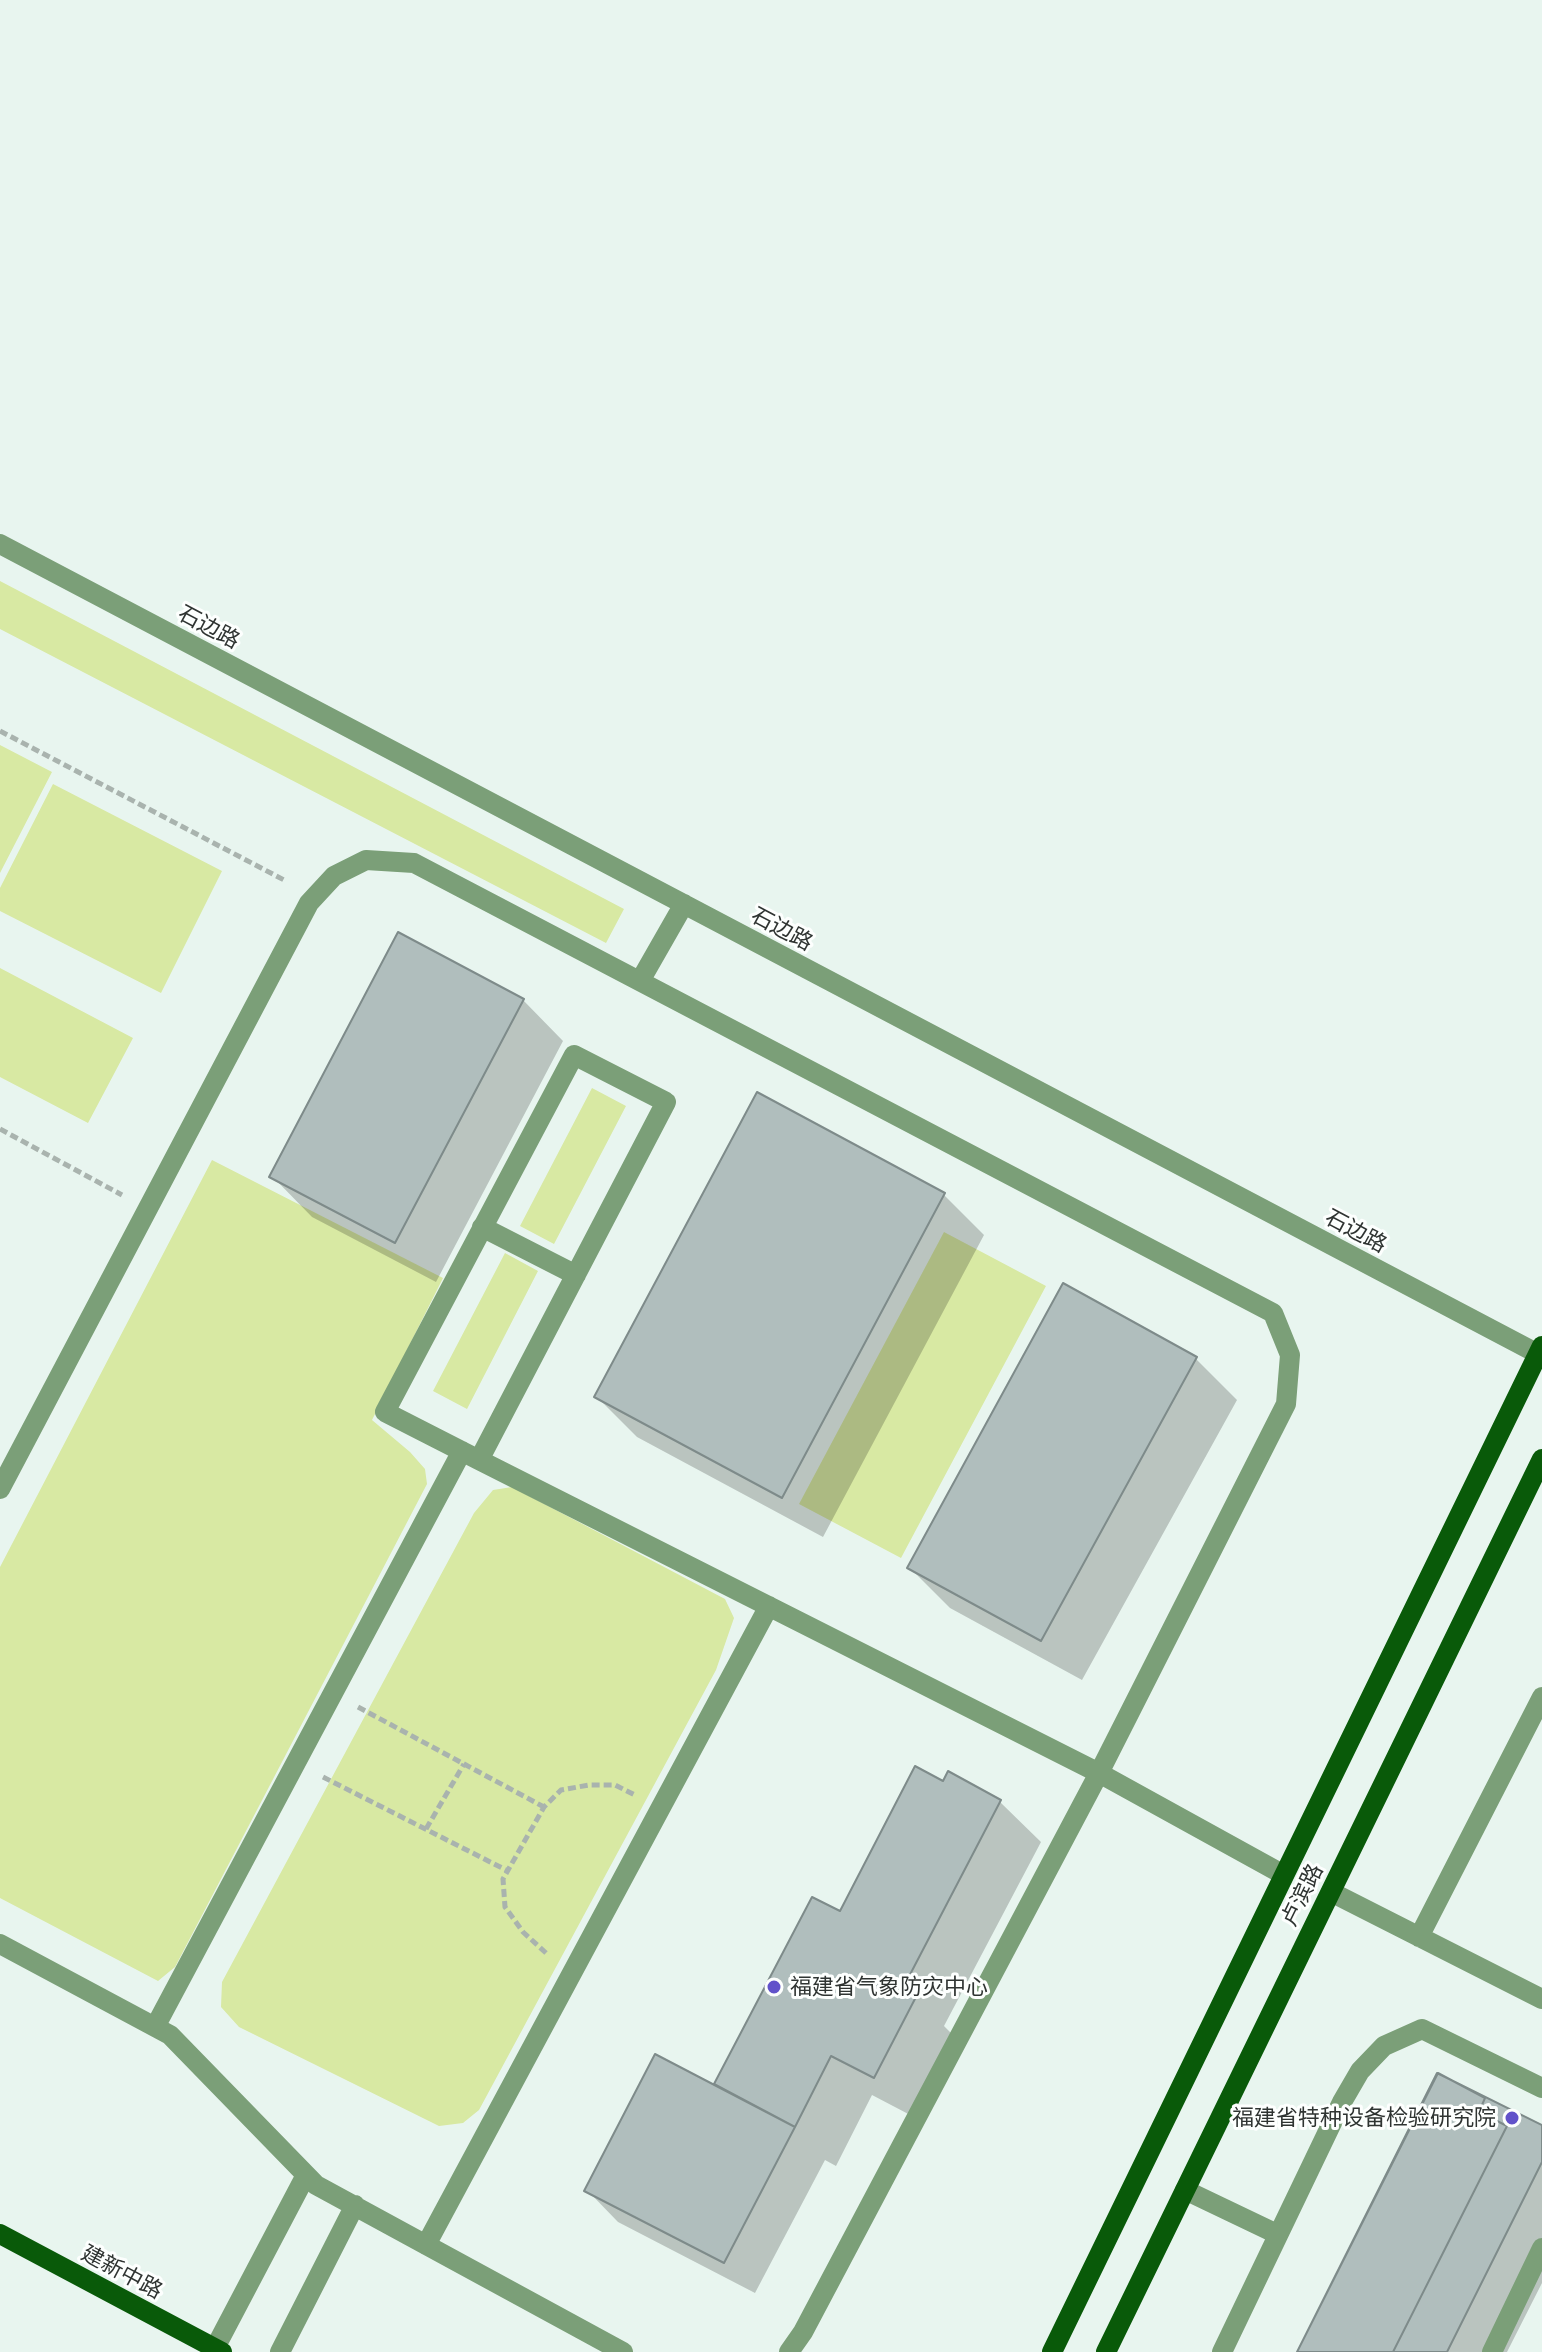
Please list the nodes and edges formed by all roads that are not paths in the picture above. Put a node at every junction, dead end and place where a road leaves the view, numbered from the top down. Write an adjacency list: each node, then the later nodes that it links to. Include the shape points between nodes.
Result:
1 (0, 544): 2 (street, 石边路)
2 (684, 904): 3 (street); 6 (street, 石边路)
3 (640, 981): 9 (street, via 414,863 366,860 334,876 315,897); 12 (street, via 1273,1313 1290,1355 1286,1404)
4 (482, 1227): 5 (street); 5 (street, via 574,1055 666,1102); 7 (street, via 385,1412)
5 (576, 1275): 7 (street)
6 (1541, 1352): 13 (main road)
7 (470, 1455): 10 (street); 18 (street, via 333,1694)
8 (1542, 1459): 14 (main road, 卢滨路)
9 (0, 1489)
10 (769, 1606): 12 (street); 25 (street)
11 (1542, 1697): 15 (street)
12 (1099, 1773): 13 (street); 30 (street)
13 (1284, 1875): 31 (main road)
14 (1331, 1892): 15 (street); 21 (main road, 卢滨路)
15 (1419, 1937): 17 (street)
16 (0, 1944): 18 (street)
17 (1542, 1999)
18 (155, 2027): 20 (street, via 170,2035)
19 (1542, 2088): 24 (street, via 1422,2029 1384,2046 1360,2071 1342,2102)
20 (306, 2175): 22 (street); 27 (street)
21 (1185, 2190): 24 (street); 32 (main road, 卢滨路)
22 (355, 2205): 25 (street); 28 (street)
23 (0, 2234): 27 (main road, 建新中路)
24 (1277, 2234): 33 (street)
25 (426, 2245): 29 (street)
26 (1542, 2248): 34 (street)
27 (218, 2350)
28 (280, 2352)
29 (623, 2352)
30 (789, 2352)
31 (1052, 2352)
32 (1106, 2352)
33 (1222, 2352)
34 (1492, 2352)

